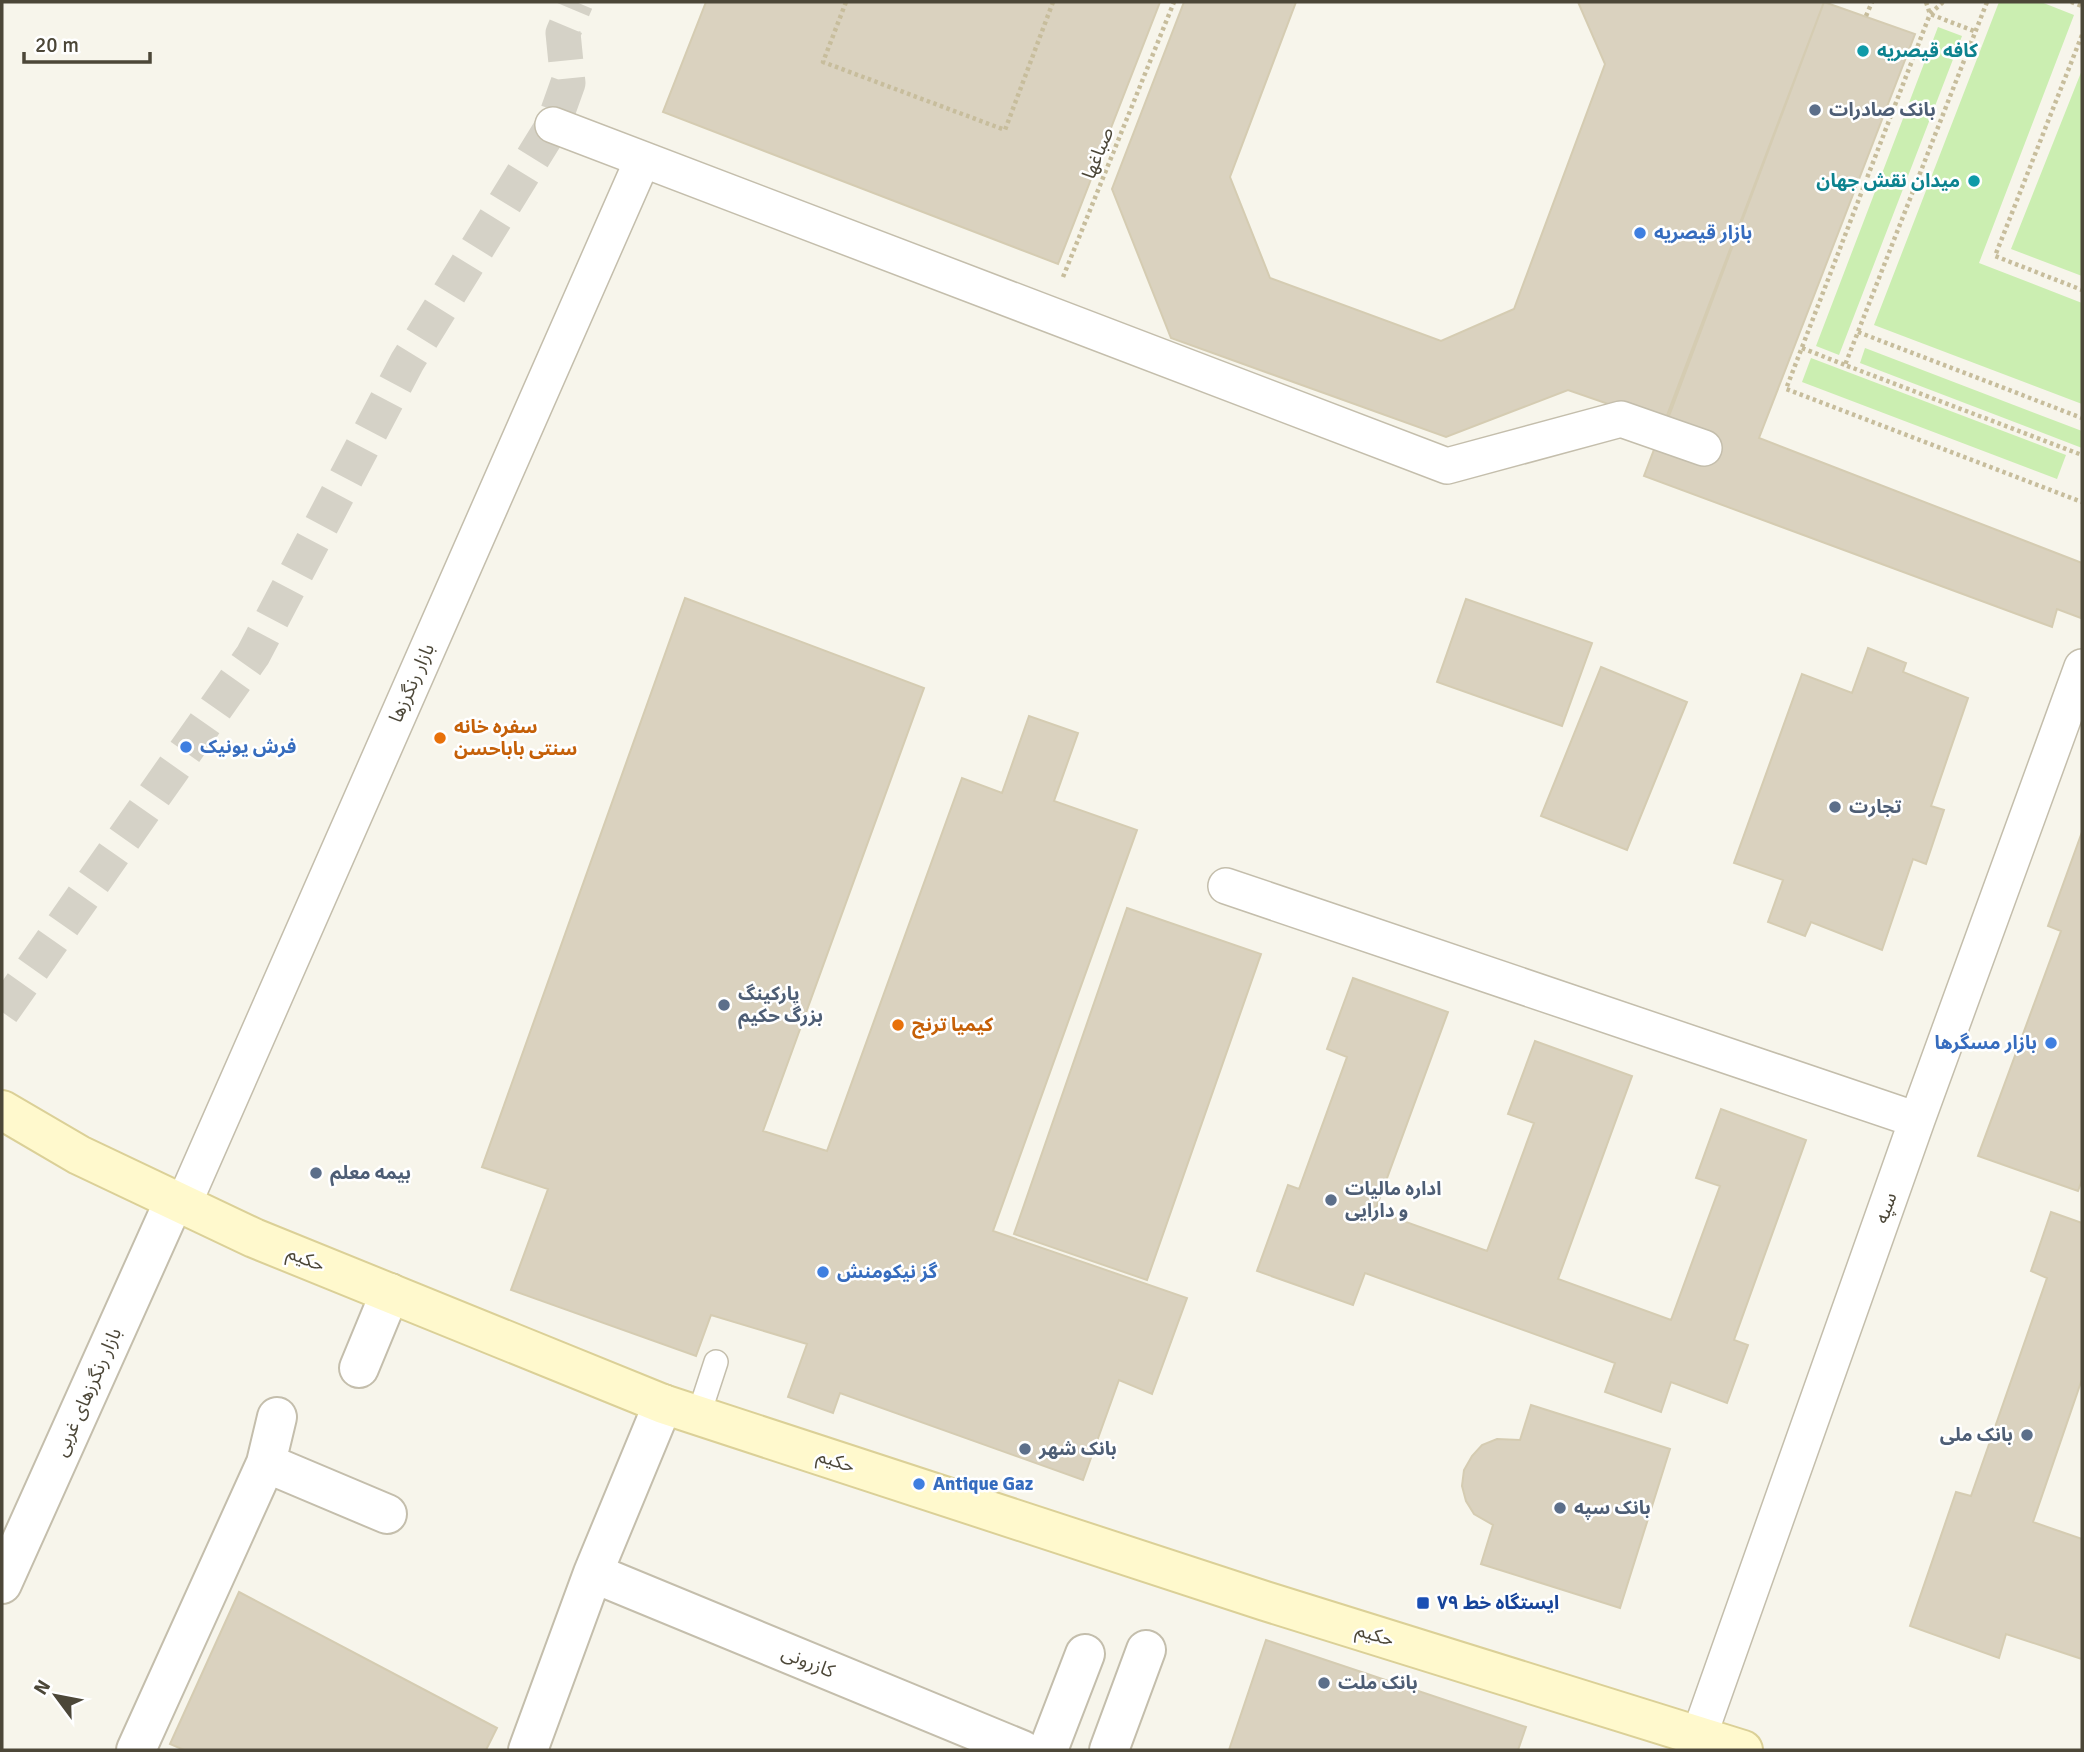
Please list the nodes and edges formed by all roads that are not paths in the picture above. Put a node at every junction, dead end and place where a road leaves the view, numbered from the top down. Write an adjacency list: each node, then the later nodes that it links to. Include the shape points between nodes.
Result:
1 (553, 125): 2 (street)
2 (642, 161): 3 (street, via 1447,466 1621,419); 9 (street, بازار رنگرزها)
3 (1704, 448)
4 (2082, 667): 7 (street, سپه)
5 (1226, 886): 7 (street)
6 (2, 1110): 9 (main road, حکیم)
7 (1917, 1120): 21 (street, سپه)
8 (2, 1125): 9 (lane, حکیم, via 76,1169)
9 (175, 1207): 10 (main road, حکیم); 18 (street, بازار رنگرزهای غربی)
10 (386, 1301): 12 (street); 13 (main road, حکیم)
11 (716, 1362): 13 (lane)
12 (359, 1368)
13 (673, 1414): 17 (street); 21 (main road, حکیم, via 1265,1601)
14 (276, 1417): 15 (street)
15 (266, 1463): 16 (street); 22 (street)
16 (387, 1514)
17 (593, 1573): 23 (street); 24 (street, کازرونی)
18 (2, 1584)
19 (1146, 1650): 26 (street)
20 (1085, 1654): 25 (street)
21 (1691, 1745): 27 (main road, حکیم)
22 (136, 1750)
23 (528, 1750)
24 (1022, 1750)
25 (1048, 1750)
26 (1109, 1750)
27 (1743, 1750)

